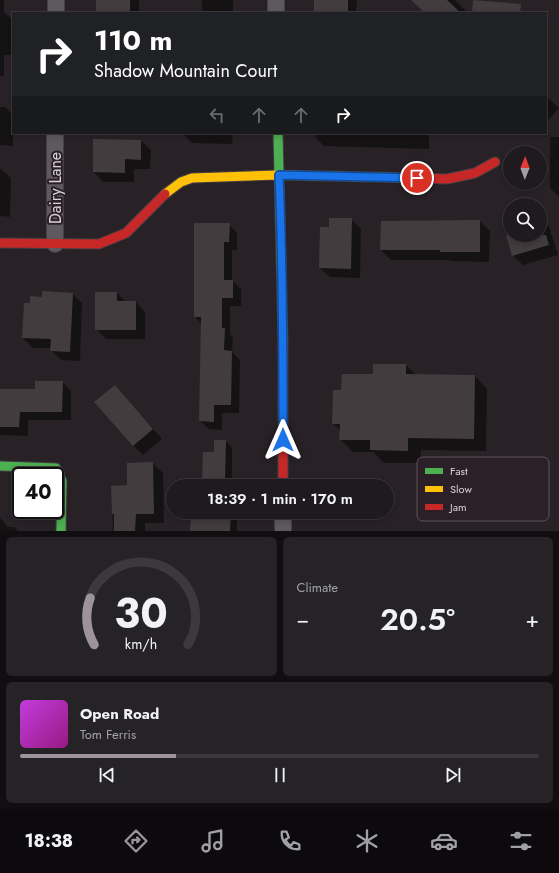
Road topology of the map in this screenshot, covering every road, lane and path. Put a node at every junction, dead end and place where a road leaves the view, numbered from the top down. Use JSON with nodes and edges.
{"nodes":[{"id":1,"x":56,"y":0,"type":"edge"},
{"id":2,"x":276,"y":0,"type":"edge"},
{"id":3,"x":56,"y":12,"type":"edge"},
{"id":4,"x":276,"y":12,"type":"edge"},
{"id":5,"x":55,"y":134,"type":"edge"},
{"id":6,"x":278,"y":134,"type":"edge"},
{"id":7,"x":495,"y":162,"type":"dead end"},
{"id":8,"x":279,"y":175,"type":"junction"},
{"id":9,"x":0,"y":243,"type":"edge"},
{"id":10,"x":55,"y":244,"type":"junction"},
{"id":11,"x":0,"y":466,"type":"edge"},
{"id":12,"x":283,"y":479,"type":"edge"},
{"id":13,"x":283,"y":519,"type":"edge"},
{"id":14,"x":61,"y":531,"type":"edge"},
{"id":15,"x":283,"y":531,"type":"edge"}],
"edges":[{"from":1,"to":3,"type":"street"},
{"from":2,"to":4,"type":"street"},
{"from":5,"to":10,"type":"street","name":"Dairy Lane"},
{"from":6,"to":8,"type":"street"},
{"from":7,"to":8,"type":"street"},
{"from":8,"to":10,"type":"street"},
{"from":8,"to":12,"type":"street"},
{"from":9,"to":10,"type":"street"},
{"from":11,"to":14,"type":"street"},
{"from":13,"to":15,"type":"street"}]}
